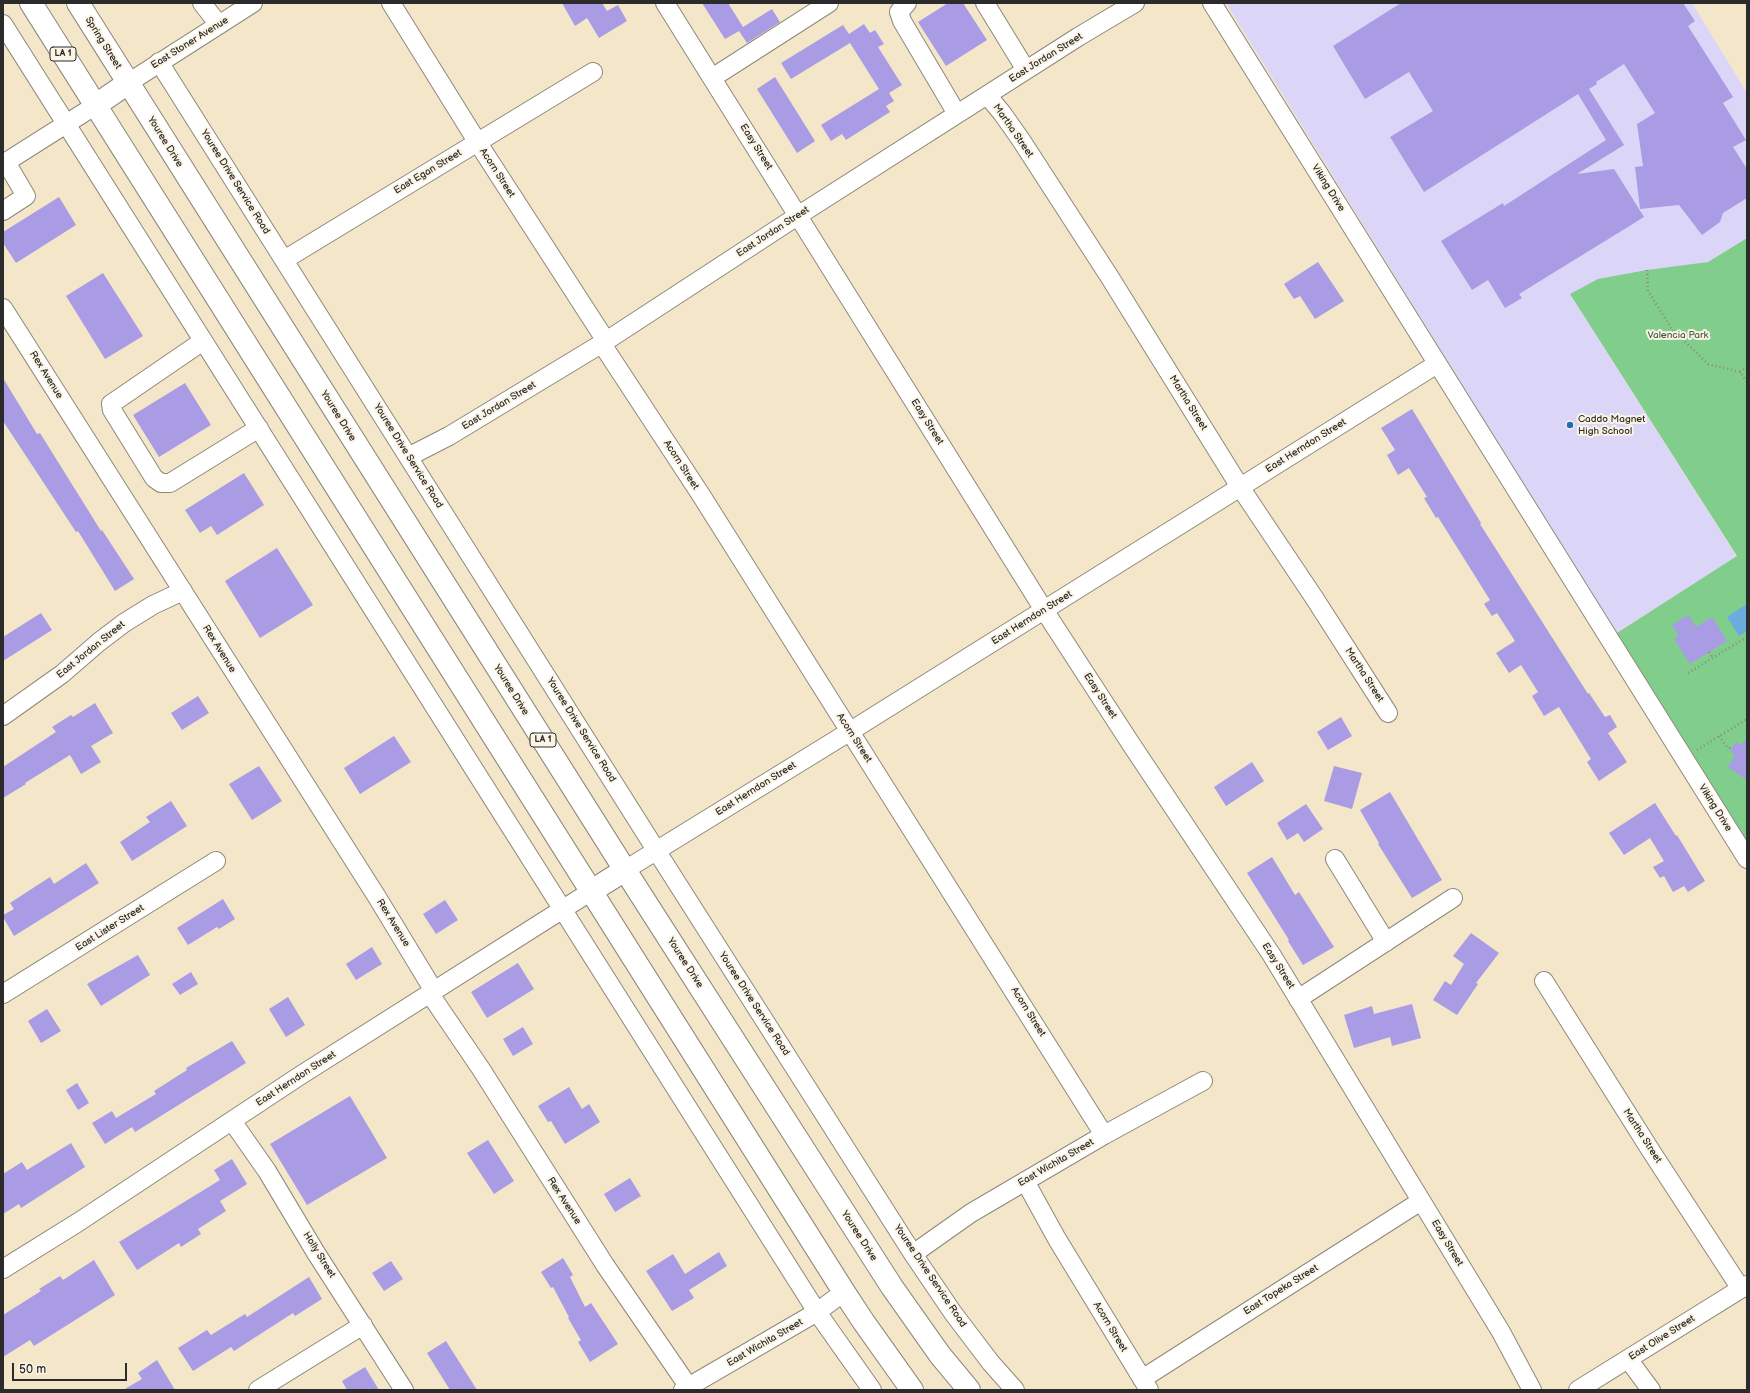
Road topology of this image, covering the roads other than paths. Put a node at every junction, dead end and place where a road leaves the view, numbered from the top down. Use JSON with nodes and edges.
{"nodes":[{"id":1,"x":31,"y":3,"type":"edge"},
{"id":2,"x":78,"y":3,"type":"edge"},
{"id":3,"x":202,"y":3,"type":"edge"},
{"id":4,"x":253,"y":3,"type":"edge"},
{"id":5,"x":391,"y":3,"type":"edge"},
{"id":6,"x":665,"y":3,"type":"edge"},
{"id":7,"x":829,"y":3,"type":"edge"},
{"id":8,"x":907,"y":3,"type":"edge"},
{"id":9,"x":985,"y":3,"type":"edge"},
{"id":10,"x":1134,"y":3,"type":"edge"},
{"id":11,"x":1212,"y":3,"type":"edge"},
{"id":12,"x":3,"y":24,"type":"edge"},
{"id":13,"x":219,"y":25,"type":"junction"},
{"id":14,"x":159,"y":62,"type":"junction"},
{"id":15,"x":1026,"y":70,"type":"junction"},
{"id":16,"x":593,"y":72,"type":"dead end"},
{"id":17,"x":712,"y":78,"type":"junction"},
{"id":18,"x":128,"y":83,"type":"junction"},
{"id":19,"x":987,"y":95,"type":"junction"},
{"id":20,"x":96,"y":105,"type":"junction"},
{"id":21,"x":957,"y":114,"type":"junction"},
{"id":22,"x":66,"y":124,"type":"junction"},
{"id":23,"x":478,"y":143,"type":"junction"},
{"id":24,"x":4,"y":163,"type":"edge"},
{"id":25,"x":3,"y":211,"type":"edge"},
{"id":26,"x":799,"y":215,"type":"junction"},
{"id":27,"x":284,"y":260,"type":"junction"},
{"id":28,"x":3,"y":308,"type":"edge"},
{"id":29,"x":203,"y":341,"type":"junction"},
{"id":30,"x":604,"y":342,"type":"junction"},
{"id":31,"x":1440,"y":368,"type":"junction"},
{"id":32,"x":259,"y":428,"type":"junction"},
{"id":33,"x":408,"y":457,"type":"junction"},
{"id":34,"x":1240,"y":487,"type":"junction"},
{"id":35,"x":182,"y":591,"type":"junction"},
{"id":36,"x":1044,"y":610,"type":"junction"},
{"id":37,"x":1388,"y":713,"type":"dead end"},
{"id":38,"x":3,"y":716,"type":"edge"},
{"id":39,"x":849,"y":732,"type":"junction"},
{"id":40,"x":656,"y":850,"type":"junction"},
{"id":41,"x":1335,"y":859,"type":"dead end"},
{"id":42,"x":1747,"y":859,"type":"edge"},
{"id":43,"x":216,"y":861,"type":"dead end"},
{"id":44,"x":625,"y":870,"type":"junction"},
{"id":45,"x":590,"y":892,"type":"junction"},
{"id":46,"x":1454,"y":898,"type":"dead end"},
{"id":47,"x":562,"y":909,"type":"junction"},
{"id":48,"x":1386,"y":942,"type":"junction"},
{"id":49,"x":1544,"y":981,"type":"dead end"},
{"id":50,"x":432,"y":992,"type":"junction"},
{"id":51,"x":3,"y":994,"type":"edge"},
{"id":52,"x":1298,"y":999,"type":"junction"},
{"id":53,"x":1203,"y":1081,"type":"dead end"},
{"id":54,"x":232,"y":1121,"type":"junction"},
{"id":55,"x":1104,"y":1135,"type":"junction"},
{"id":56,"x":1025,"y":1181,"type":"junction"},
{"id":57,"x":1421,"y":1201,"type":"junction"},
{"id":58,"x":913,"y":1254,"type":"junction"},
{"id":59,"x":3,"y":1269,"type":"edge"},
{"id":60,"x":1744,"y":1287,"type":"edge"},
{"id":61,"x":844,"y":1292,"type":"junction"},
{"id":62,"x":817,"y":1312,"type":"junction"},
{"id":63,"x":363,"y":1325,"type":"junction"},
{"id":64,"x":1628,"y":1359,"type":"junction"},
{"id":65,"x":1145,"y":1385,"type":"edge"},
{"id":66,"x":686,"y":1388,"type":"edge"},
{"id":67,"x":258,"y":1390,"type":"edge"},
{"id":68,"x":404,"y":1390,"type":"edge"},
{"id":69,"x":872,"y":1390,"type":"edge"},
{"id":70,"x":912,"y":1390,"type":"edge"},
{"id":71,"x":969,"y":1390,"type":"edge"},
{"id":72,"x":1014,"y":1390,"type":"edge"},
{"id":73,"x":1532,"y":1390,"type":"edge"},
{"id":74,"x":1578,"y":1390,"type":"edge"},
{"id":75,"x":1651,"y":1390,"type":"edge"}],
"edges":[{"from":1,"to":20,"type":"main road","number":"LA 1"},
{"from":2,"to":18,"type":"main road","name":"Spring Street","number":"LA 1"},
{"from":3,"to":13,"type":"street"},
{"from":4,"to":13,"type":"street","name":"East Stoner Avenue"},
{"from":5,"to":23,"type":"street","name":"Acorn Street"},
{"from":6,"to":17,"type":"street","name":"Easy Street"},
{"from":7,"to":17,"type":"street"},
{"from":8,"to":21,"type":"street"},
{"from":9,"to":15,"type":"street"},
{"from":10,"to":15,"type":"street","name":"East Jordan Street"},
{"from":11,"to":31,"type":"street","name":"Viking Drive"},
{"from":12,"to":22,"type":"street"},
{"from":13,"to":14,"type":"street","name":"East Stoner Avenue"},
{"from":14,"to":18,"type":"street","name":"East Stoner Avenue"},
{"from":14,"to":27,"type":"street","name":"Youree Drive Service Road"},
{"from":15,"to":19,"type":"street","name":"East Jordan Street"},
{"from":16,"to":23,"type":"street","name":"East Egan Street"},
{"from":17,"to":26,"type":"street","name":"Easy Street"},
{"from":18,"to":20,"type":"main road"},
{"from":18,"to":44,"type":"main road","name":"Youree Drive","number":"LA 1"},
{"from":19,"to":21,"type":"street","name":"East Jordan Street"},
{"from":19,"to":34,"type":"street","name":"Martha Street"},
{"from":20,"to":22,"type":"street"},
{"from":20,"to":45,"type":"main road","number":"LA 1"},
{"from":21,"to":26,"type":"street","name":"East Jordan Street"},
{"from":22,"to":24,"type":"street"},
{"from":22,"to":29,"type":"street"},
{"from":23,"to":27,"type":"street","name":"East Egan Street"},
{"from":23,"to":30,"type":"street","name":"Acorn Street"},
{"from":24,"to":25,"type":"street"},
{"from":26,"to":30,"type":"street","name":"East Jordan Street"},
{"from":26,"to":36,"type":"street","name":"Easy Street"},
{"from":27,"to":33,"type":"street","name":"Youree Drive Service Road"},
{"from":28,"to":35,"type":"street","name":"Rex Avenue"},
{"from":29,"to":32,"type":"street"},
{"from":29,"to":32,"type":"street"},
{"from":30,"to":33,"type":"street","name":"East Jordan Street"},
{"from":30,"to":39,"type":"street","name":"Acorn Street"},
{"from":31,"to":34,"type":"street","name":"East Herndon Street"},
{"from":31,"to":42,"type":"street","name":"Viking Drive"},
{"from":32,"to":47,"type":"street"},
{"from":33,"to":40,"type":"street","name":"Youree Drive Service Road"},
{"from":34,"to":36,"type":"street","name":"East Herndon Street"},
{"from":34,"to":37,"type":"street","name":"Martha Street"},
{"from":35,"to":38,"type":"street","name":"East Jordan Street"},
{"from":35,"to":50,"type":"street","name":"Rex Avenue"},
{"from":36,"to":39,"type":"street","name":"East Herndon Street"},
{"from":36,"to":52,"type":"street","name":"Easy Street"},
{"from":39,"to":40,"type":"street","name":"East Herndon Street"},
{"from":39,"to":55,"type":"street","name":"Acorn Street"},
{"from":40,"to":44,"type":"street","name":"East Herndon Street"},
{"from":40,"to":58,"type":"street","name":"Youree Drive Service Road"},
{"from":41,"to":48,"type":"street"},
{"from":43,"to":51,"type":"street","name":"East Lister Street"},
{"from":44,"to":45,"type":"main road"},
{"from":44,"to":71,"type":"main road","name":"Youree Drive","number":"LA 1"},
{"from":45,"to":47,"type":"street","name":"East Herndon Street"},
{"from":45,"to":61,"type":"main road","number":"LA 1"},
{"from":46,"to":48,"type":"street"},
{"from":47,"to":50,"type":"street","name":"East Herndon Street"},
{"from":47,"to":62,"type":"street"},
{"from":48,"to":52,"type":"street"},
{"from":49,"to":60,"type":"street","name":"Martha Street"},
{"from":50,"to":54,"type":"street","name":"East Herndon Street"},
{"from":50,"to":66,"type":"street","name":"Rex Avenue"},
{"from":52,"to":57,"type":"street","name":"Easy Street"},
{"from":53,"to":55,"type":"street","name":"East Wichita Street"},
{"from":54,"to":59,"type":"street","name":"East Herndon Street"},
{"from":54,"to":63,"type":"street","name":"Holly Street"},
{"from":55,"to":56,"type":"street","name":"East Wichita Street"},
{"from":56,"to":58,"type":"street","name":"East Wichita Street"},
{"from":56,"to":65,"type":"street","name":"Acorn Street"},
{"from":57,"to":65,"type":"street","name":"East Topeka Street"},
{"from":57,"to":73,"type":"street","name":"Easy Street"},
{"from":58,"to":72,"type":"street","name":"Youree Drive Service Road"},
{"from":60,"to":64,"type":"street","name":"East Olive Street"},
{"from":61,"to":62,"type":"street","name":"East Wichita Street"},
{"from":61,"to":70,"type":"main road","number":"LA 1"},
{"from":62,"to":66,"type":"street","name":"East Wichita Street"},
{"from":62,"to":69,"type":"street"},
{"from":63,"to":67,"type":"street"},
{"from":63,"to":68,"type":"street","name":"Holly Street"},
{"from":64,"to":74,"type":"street","name":"East Olive Street"},
{"from":64,"to":75,"type":"street"}]}
